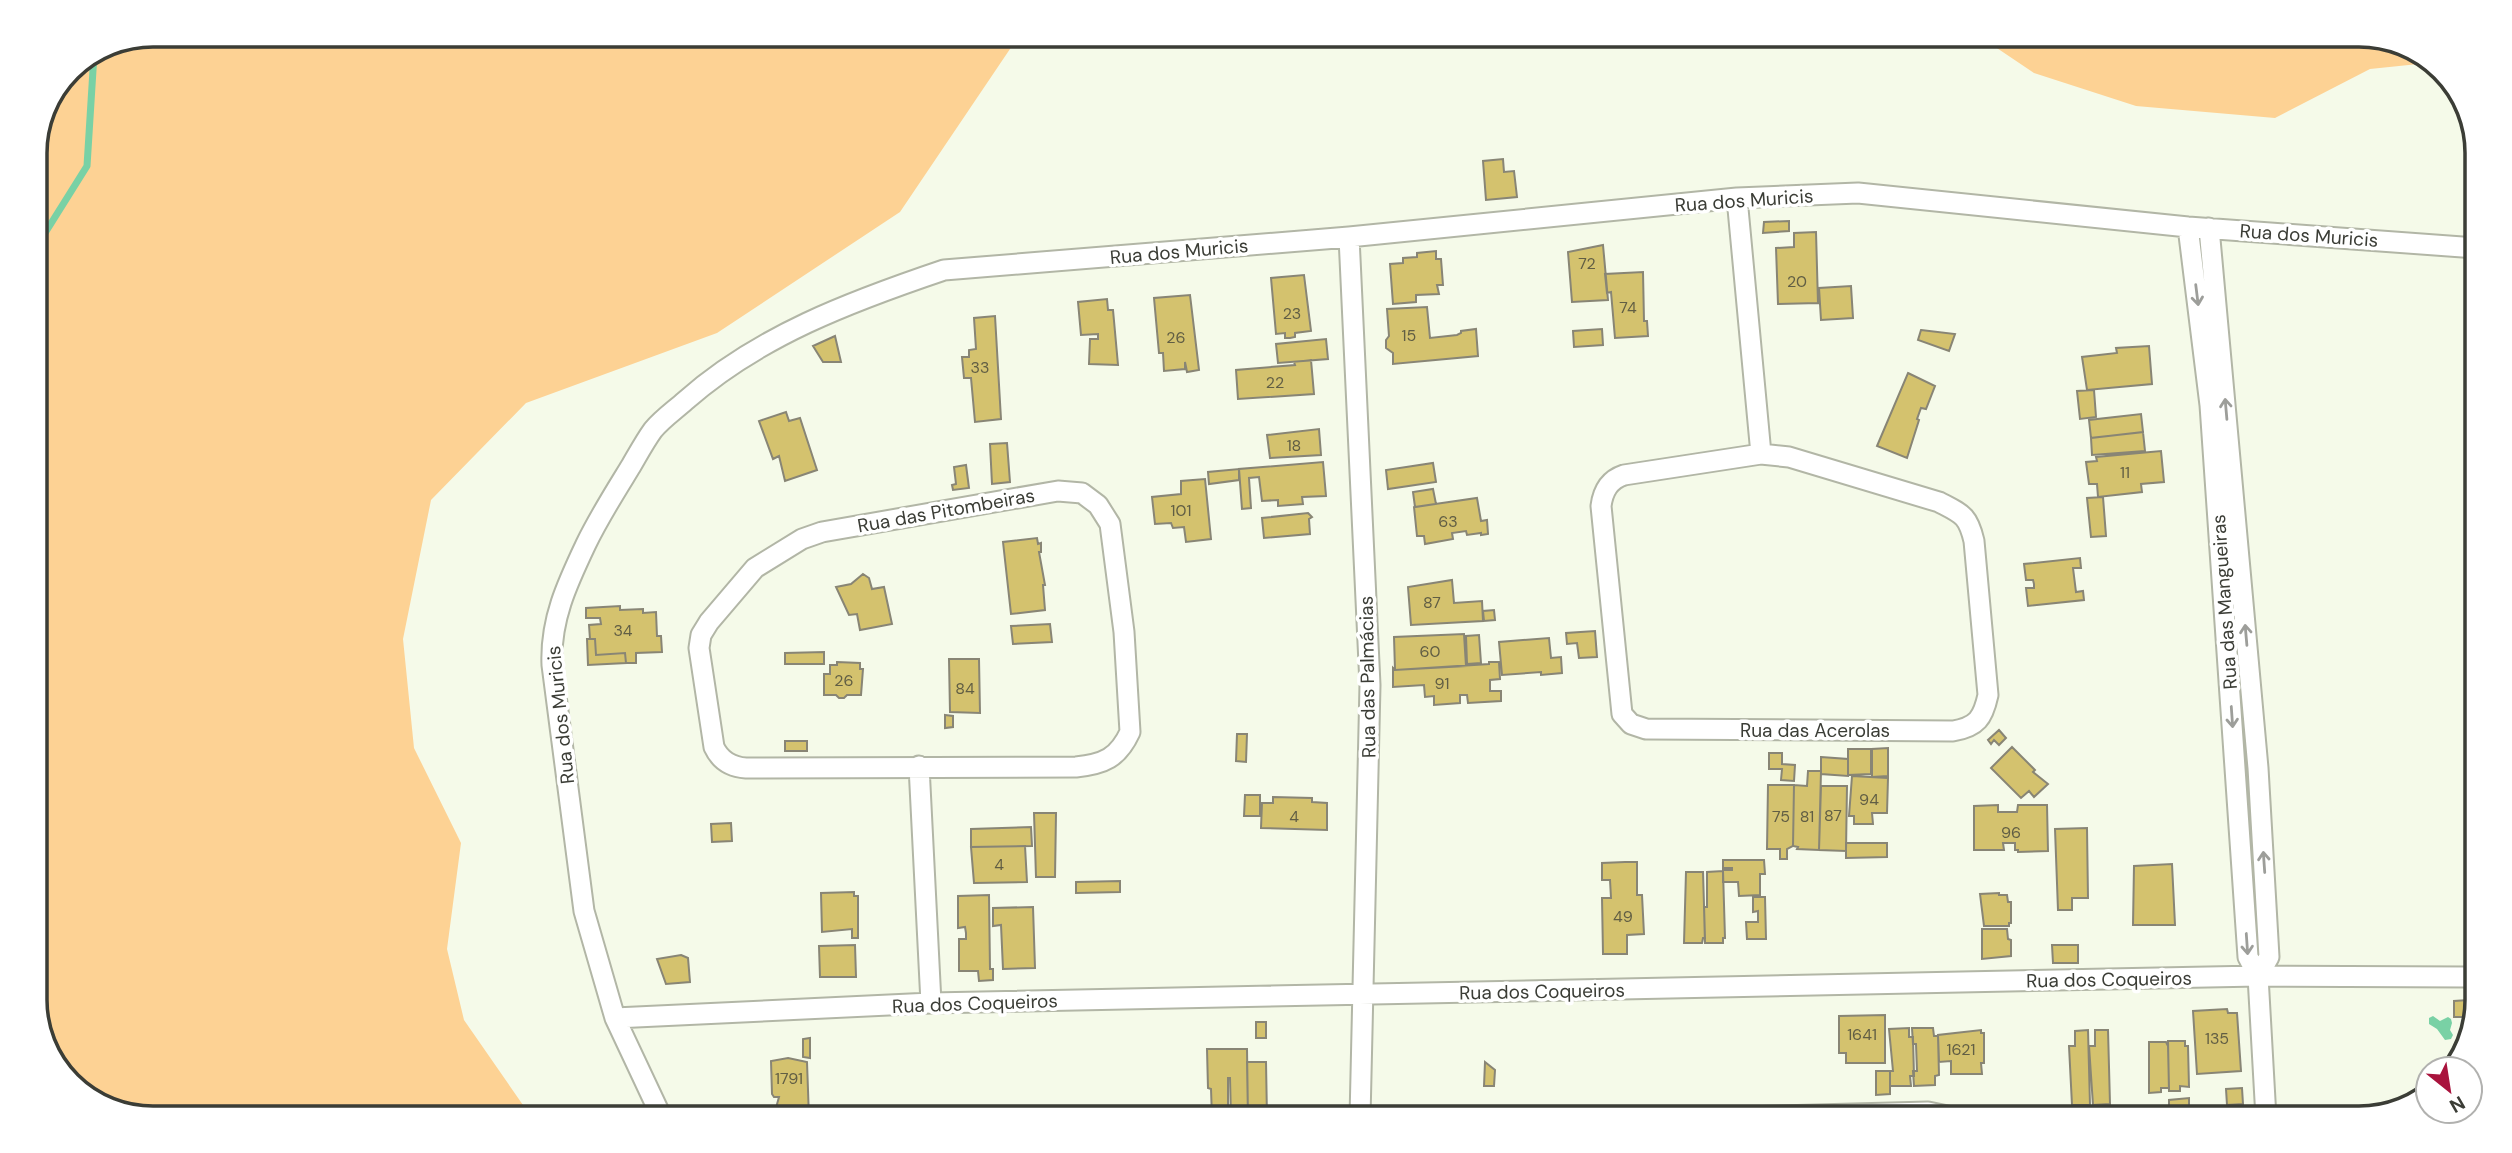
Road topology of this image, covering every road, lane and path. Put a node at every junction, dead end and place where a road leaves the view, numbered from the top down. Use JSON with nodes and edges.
{"nodes":[{"id":1,"x":1737,"y":198,"type":"junction"},
{"id":2,"x":2188,"y":227,"type":"junction"},
{"id":3,"x":2209,"y":229,"type":"junction"},
{"id":4,"x":1349,"y":237,"type":"junction"},
{"id":5,"x":2465,"y":247,"type":"edge"},
{"id":6,"x":1761,"y":454,"type":"junction"},
{"id":7,"x":919,"y":766,"type":"junction"},
{"id":8,"x":2258,"y":768,"type":"junction"},
{"id":9,"x":2235,"y":769,"type":"junction"},
{"id":10,"x":2258,"y":976,"type":"junction"},
{"id":11,"x":2465,"y":977,"type":"edge"},
{"id":12,"x":1362,"y":995,"type":"junction"},
{"id":13,"x":932,"y":1003,"type":"junction"},
{"id":14,"x":615,"y":1018,"type":"junction"},
{"id":15,"x":656,"y":1106,"type":"edge"},
{"id":16,"x":1360,"y":1106,"type":"edge"},
{"id":17,"x":2265,"y":1106,"type":"edge"}],
"edges":[{"from":1,"to":2,"type":"street","name":"Rua dos Muricis"},
{"from":1,"to":4,"type":"street","name":"Rua dos Muricis"},
{"from":1,"to":6,"type":"street"},
{"from":2,"to":3,"type":"street","name":"Rua dos Muricis"},
{"from":2,"to":9,"type":"street","name":"Rua das Mangueiras","one_way":true},
{"from":3,"to":5,"type":"street","name":"Rua dos Muricis"},
{"from":8,"to":3,"type":"street","name":"Rua das Mangueiras","one_way":true},
{"from":4,"to":12,"type":"street","name":"Rua das Palmácias"},
{"from":4,"to":14,"type":"street","name":"Rua dos Muricis"},
{"from":6,"to":6,"type":"street","name":"Rua das Acerolas"},
{"from":7,"to":7,"type":"street","name":"Rua das Pitombeiras"},
{"from":7,"to":13,"type":"street"},
{"from":8,"to":9,"type":"street"},
{"from":10,"to":8,"type":"street","name":"Rua das Mangueiras","one_way":true},
{"from":9,"to":10,"type":"street","name":"Rua das Mangueiras","one_way":true},
{"from":10,"to":11,"type":"street","name":"Rua dos Coqueiros"},
{"from":10,"to":12,"type":"street","name":"Rua dos Coqueiros"},
{"from":10,"to":17,"type":"street","name":"Rua das Mangueiras"},
{"from":12,"to":13,"type":"street","name":"Rua dos Coqueiros"},
{"from":12,"to":16,"type":"street","name":"Rua das Palmácias"},
{"from":13,"to":14,"type":"street","name":"Rua dos Coqueiros"},
{"from":14,"to":15,"type":"street","name":"Rua dos Muricis"}]}
